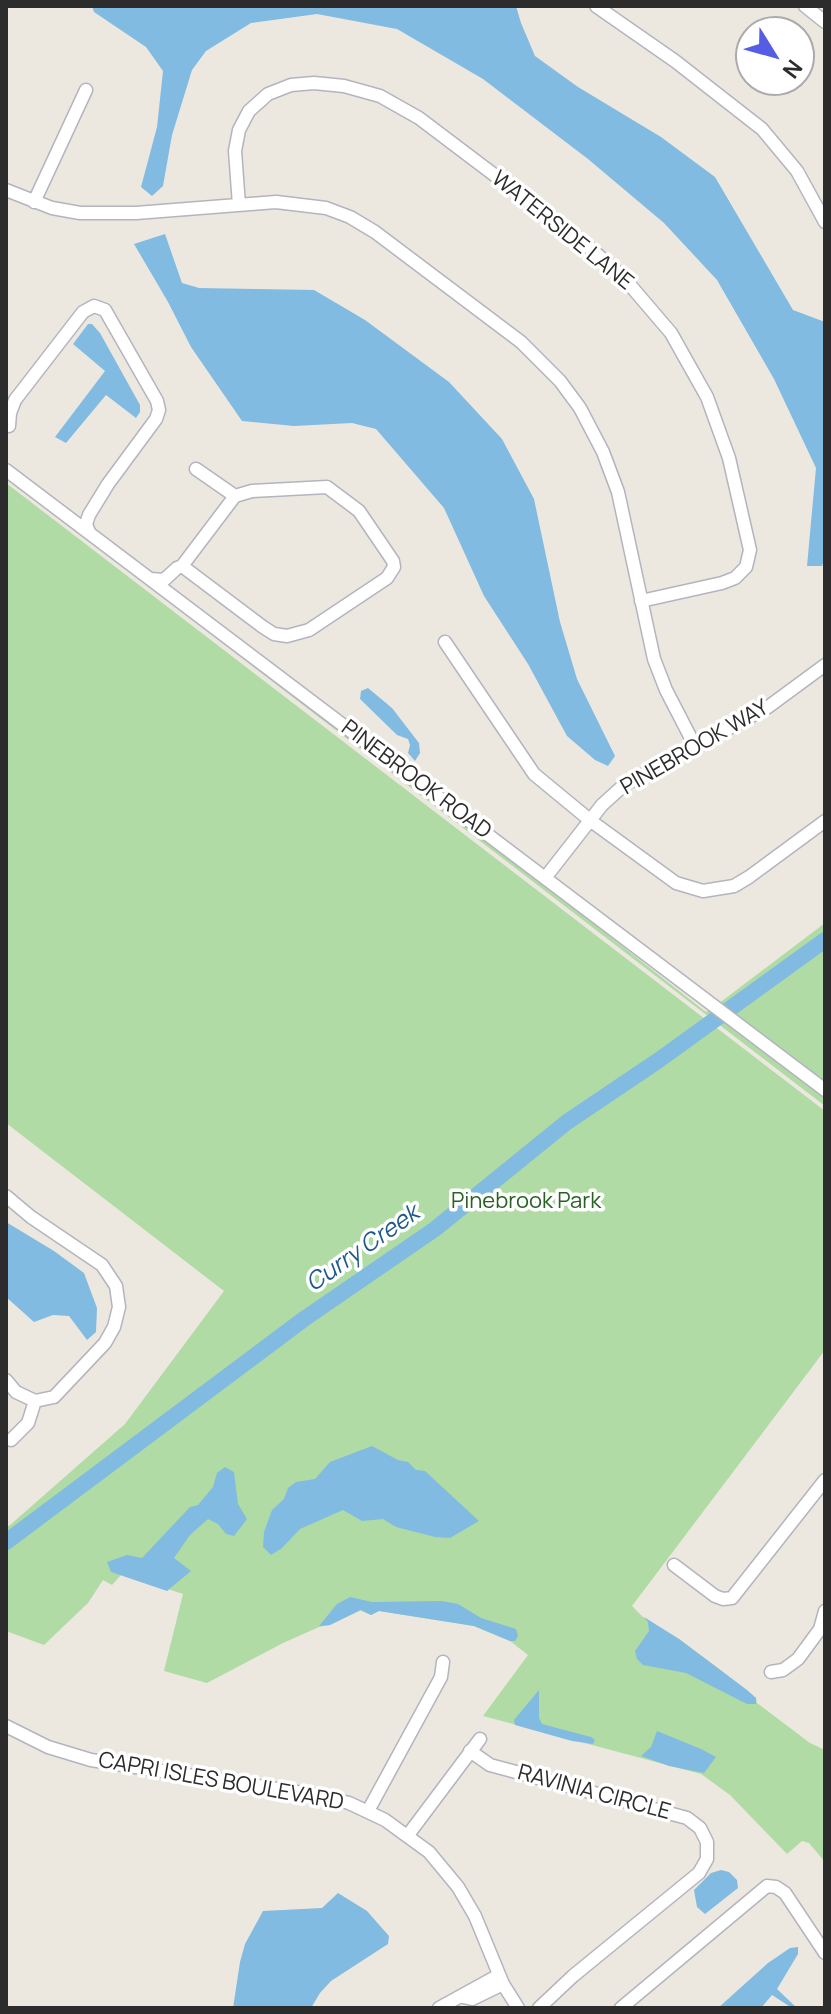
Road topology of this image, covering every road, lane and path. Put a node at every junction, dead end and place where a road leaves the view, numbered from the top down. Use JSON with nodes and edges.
{"nodes":[{"id":1,"x":596,"y":6,"type":"edge"},
{"id":2,"x":805,"y":6,"type":"edge"},
{"id":3,"x":825,"y":22,"type":"edge"},
{"id":4,"x":86,"y":90,"type":"dead end"},
{"id":5,"x":6,"y":190,"type":"edge"},
{"id":6,"x":34,"y":202,"type":"junction"},
{"id":7,"x":239,"y":205,"type":"junction"},
{"id":8,"x":825,"y":222,"type":"edge"},
{"id":9,"x":9,"y":426,"type":"dead end"},
{"id":10,"x":196,"y":469,"type":"dead end"},
{"id":11,"x":6,"y":470,"type":"edge"},
{"id":12,"x":108,"y":484,"type":"junction"},
{"id":13,"x":235,"y":496,"type":"junction"},
{"id":14,"x":64,"y":514,"type":"junction"},
{"id":15,"x":89,"y":532,"type":"junction"},
{"id":16,"x":182,"y":566,"type":"junction"},
{"id":17,"x":150,"y":579,"type":"junction"},
{"id":18,"x":179,"y":601,"type":"junction"},
{"id":19,"x":641,"y":601,"type":"junction"},
{"id":20,"x":445,"y":642,"type":"dead end"},
{"id":21,"x":825,"y":665,"type":"edge"},
{"id":22,"x":695,"y":746,"type":"junction"},
{"id":23,"x":591,"y":821,"type":"junction"},
{"id":24,"x":825,"y":821,"type":"edge"},
{"id":25,"x":545,"y":878,"type":"junction"},
{"id":26,"x":825,"y":1090,"type":"edge"},
{"id":27,"x":6,"y":1196,"type":"edge"},
{"id":28,"x":6,"y":1380,"type":"edge"},
{"id":29,"x":35,"y":1401,"type":"junction"},
{"id":30,"x":11,"y":1440,"type":"dead end"},
{"id":31,"x":825,"y":1480,"type":"edge"},
{"id":32,"x":674,"y":1565,"type":"dead end"},
{"id":33,"x":825,"y":1611,"type":"edge"},
{"id":34,"x":443,"y":1662,"type":"dead end"},
{"id":35,"x":771,"y":1672,"type":"dead end"},
{"id":36,"x":6,"y":1726,"type":"edge"},
{"id":37,"x":480,"y":1739,"type":"dead end"},
{"id":38,"x":470,"y":1751,"type":"junction"},
{"id":39,"x":368,"y":1811,"type":"junction"},
{"id":40,"x":408,"y":1835,"type":"junction"},
{"id":41,"x":825,"y":1953,"type":"edge"},
{"id":42,"x":573,"y":1976,"type":"junction"},
{"id":43,"x":501,"y":1980,"type":"junction"},
{"id":44,"x":439,"y":2008,"type":"edge"},
{"id":45,"x":520,"y":2008,"type":"edge"},
{"id":46,"x":539,"y":2008,"type":"edge"},
{"id":47,"x":621,"y":2008,"type":"edge"}],
"edges":[{"from":1,"to":8,"type":"street"},
{"from":2,"to":3,"type":"street"},
{"from":4,"to":6,"type":"street"},
{"from":5,"to":6,"type":"street"},
{"from":6,"to":7,"type":"street"},
{"from":7,"to":19,"type":"street"},
{"from":7,"to":19,"type":"street","name":"WATERSIDE LANE"},
{"from":9,"to":12,"type":"street"},
{"from":10,"to":13,"type":"street"},
{"from":11,"to":14,"type":"street","name":"PINEBROOK ROAD"},
{"from":12,"to":14,"type":"street"},
{"from":12,"to":15,"type":"street"},
{"from":13,"to":16,"type":"street"},
{"from":13,"to":16,"type":"street"},
{"from":14,"to":15,"type":"street","name":"PINEBROOK ROAD"},
{"from":15,"to":17,"type":"street","name":"PINEBROOK ROAD"},
{"from":16,"to":17,"type":"street"},
{"from":16,"to":18,"type":"street"},
{"from":17,"to":18,"type":"street","name":"PINEBROOK ROAD"},
{"from":18,"to":25,"type":"street","name":"PINEBROOK ROAD"},
{"from":19,"to":22,"type":"street"},
{"from":20,"to":23,"type":"street"},
{"from":21,"to":22,"type":"street","name":"PINEBROOK WAY"},
{"from":22,"to":23,"type":"street","name":"PINEBROOK WAY"},
{"from":23,"to":24,"type":"street"},
{"from":23,"to":25,"type":"street","name":"PINEBROOK WAY"},
{"from":25,"to":26,"type":"street","name":"PINEBROOK ROAD"},
{"from":27,"to":29,"type":"street"},
{"from":28,"to":29,"type":"street"},
{"from":29,"to":30,"type":"street"},
{"from":31,"to":32,"type":"street"},
{"from":33,"to":35,"type":"street"},
{"from":34,"to":39,"type":"street"},
{"from":36,"to":39,"type":"street","name":"CAPRI ISLES BOULEVARD"},
{"from":37,"to":38,"type":"street"},
{"from":38,"to":40,"type":"street"},
{"from":38,"to":42,"type":"street","name":"RAVINIA CIRCLE"},
{"from":39,"to":40,"type":"street","name":"CAPRI ISLES BOULEVARD"},
{"from":40,"to":43,"type":"street","name":"CAPRI ISLES BOULEVARD"},
{"from":41,"to":47,"type":"street"},
{"from":42,"to":45,"type":"street","name":"RAVINIA CIRCLE"},
{"from":42,"to":46,"type":"street","name":"RAVINIA CIRCLE"},
{"from":43,"to":44,"type":"street"},
{"from":43,"to":45,"type":"street","name":"CAPRI ISLES BOULEVARD"}]}
